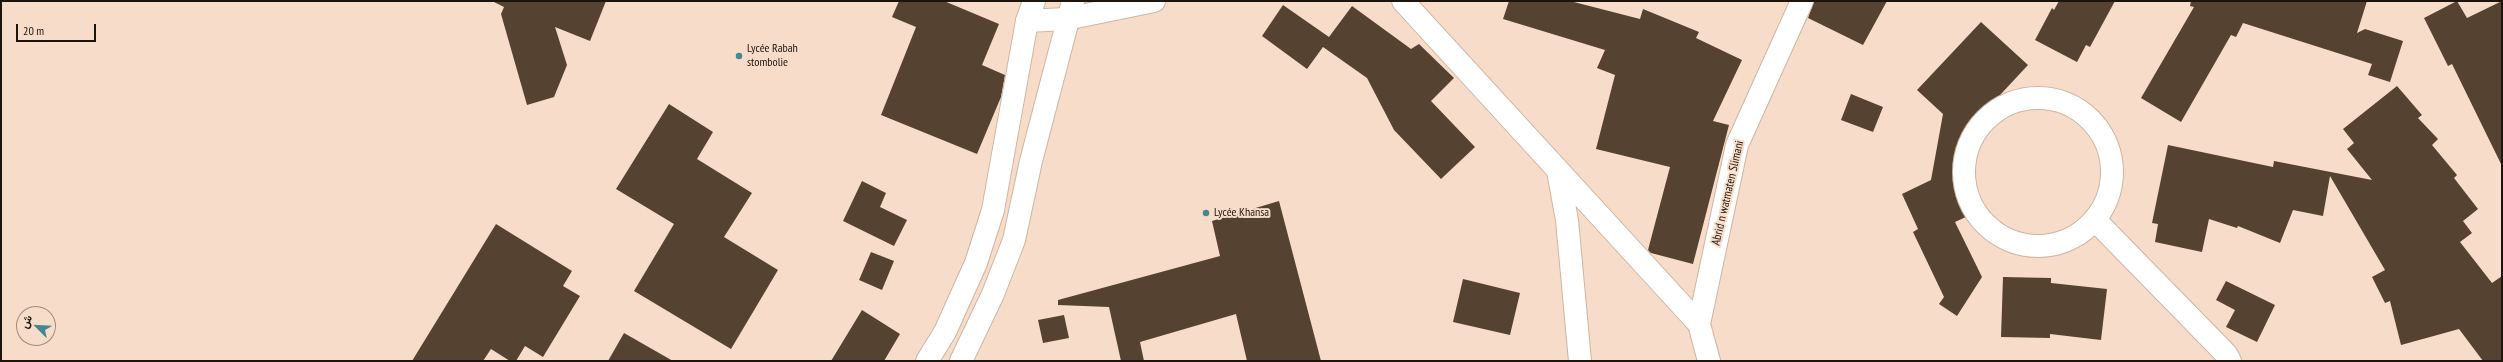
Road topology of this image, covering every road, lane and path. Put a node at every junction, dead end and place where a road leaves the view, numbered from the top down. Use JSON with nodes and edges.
{"nodes":[{"id":1,"x":1034,"y":1,"type":"edge"},
{"id":2,"x":1154,"y":1,"type":"edge"},
{"id":3,"x":1403,"y":1,"type":"edge"},
{"id":4,"x":1802,"y":1,"type":"edge"},
{"id":5,"x":1069,"y":10,"type":"edge"},
{"id":6,"x":1027,"y":21,"type":"junction"},
{"id":7,"x":1558,"y":171,"type":"junction"},
{"id":8,"x":2095,"y":220,"type":"junction"},
{"id":9,"x":1699,"y":324,"type":"junction"},
{"id":10,"x":927,"y":361,"type":"edge"},
{"id":11,"x":961,"y":361,"type":"edge"},
{"id":12,"x":1580,"y":361,"type":"edge"},
{"id":13,"x":1709,"y":361,"type":"edge"},
{"id":14,"x":2230,"y":361,"type":"edge"}],
"edges":[{"from":1,"to":6,"type":"street"},
{"from":2,"to":5,"type":"street"},
{"from":3,"to":7,"type":"street"},
{"from":4,"to":9,"type":"street","name":"Abrid n watmaten Slimani"},
{"from":5,"to":6,"type":"street"},
{"from":5,"to":11,"type":"street"},
{"from":6,"to":10,"type":"street"},
{"from":7,"to":9,"type":"street"},
{"from":7,"to":12,"type":"street"},
{"from":8,"to":8,"type":"street"},
{"from":8,"to":14,"type":"street"},
{"from":9,"to":13,"type":"street"}]}
